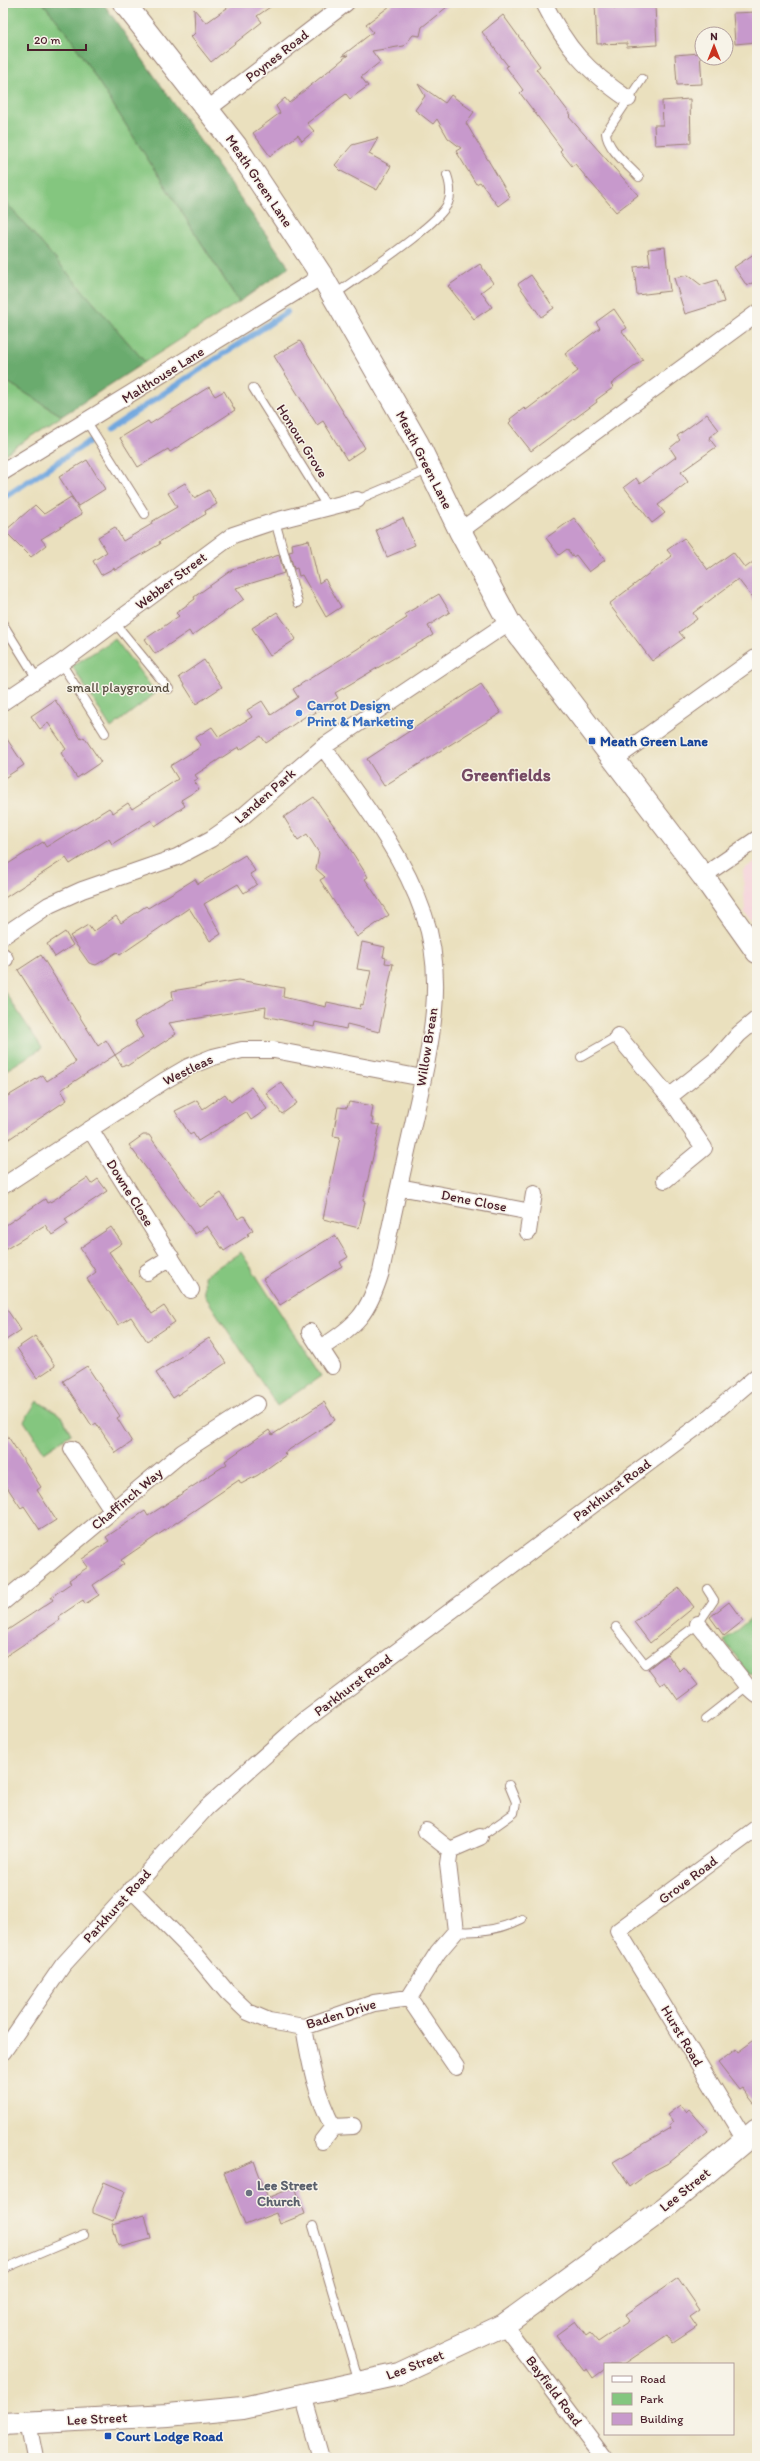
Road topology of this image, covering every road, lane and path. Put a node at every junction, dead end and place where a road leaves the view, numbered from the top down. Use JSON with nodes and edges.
{"nodes":[{"id":1,"x":124,"y":3,"type":"edge"},
{"id":2,"x":346,"y":3,"type":"edge"},
{"id":3,"x":544,"y":3,"type":"edge"},
{"id":4,"x":642,"y":79,"type":"dead end"},
{"id":5,"x":628,"y":99,"type":"junction"},
{"id":6,"x":208,"y":110,"type":"junction"},
{"id":7,"x":447,"y":176,"type":"dead end"},
{"id":8,"x":639,"y":177,"type":"dead end"},
{"id":9,"x":322,"y":276,"type":"junction"},
{"id":10,"x":333,"y":295,"type":"junction"},
{"id":11,"x":757,"y":312,"type":"edge"},
{"id":12,"x":253,"y":388,"type":"dead end"},
{"id":13,"x":87,"y":422,"type":"junction"},
{"id":14,"x":430,"y":469,"type":"junction"},
{"id":15,"x":3,"y":472,"type":"edge"},
{"id":16,"x":357,"y":500,"type":"joint"},
{"id":17,"x":328,"y":508,"type":"junction"},
{"id":18,"x":145,"y":514,"type":"dead end"},
{"id":19,"x":275,"y":521,"type":"junction"},
{"id":20,"x":460,"y":531,"type":"junction"},
{"id":21,"x":298,"y":603,"type":"dead end"},
{"id":22,"x":509,"y":622,"type":"junction"},
{"id":23,"x":115,"y":623,"type":"junction"},
{"id":24,"x":3,"y":624,"type":"edge"},
{"id":25,"x":757,"y":657,"type":"edge"},
{"id":26,"x":61,"y":663,"type":"junction"},
{"id":27,"x":37,"y":679,"type":"junction"},
{"id":28,"x":169,"y":689,"type":"dead end"},
{"id":29,"x":3,"y":702,"type":"edge"},
{"id":30,"x":105,"y":733,"type":"dead end"},
{"id":31,"x":323,"y":747,"type":"junction"},
{"id":32,"x":615,"y":759,"type":"junction"},
{"id":33,"x":757,"y":839,"type":"edge"},
{"id":34,"x":704,"y":876,"type":"junction"},
{"id":35,"x":3,"y":936,"type":"edge"},
{"id":36,"x":757,"y":952,"type":"edge"},
{"id":37,"x":757,"y":1019,"type":"edge"},
{"id":38,"x":618,"y":1036,"type":"joint"},
{"id":39,"x":581,"y":1057,"type":"dead end"},
{"id":40,"x":423,"y":1078,"type":"junction"},
{"id":41,"x":669,"y":1097,"type":"junction"},
{"id":42,"x":90,"y":1129,"type":"junction"},
{"id":43,"x":665,"y":1180,"type":"dead end"},
{"id":44,"x":3,"y":1186,"type":"edge"},
{"id":45,"x":399,"y":1187,"type":"junction"},
{"id":46,"x":534,"y":1194,"type":"dead end"},
{"id":47,"x":531,"y":1212,"type":"junction"},
{"id":48,"x":528,"y":1232,"type":"dead end"},
{"id":49,"x":171,"y":1257,"type":"junction"},
{"id":50,"x":147,"y":1272,"type":"dead end"},
{"id":51,"x":191,"y":1290,"type":"dead end"},
{"id":52,"x":310,"y":1332,"type":"dead end"},
{"id":53,"x":321,"y":1348,"type":"junction"},
{"id":54,"x":332,"y":1366,"type":"dead end"},
{"id":55,"x":757,"y":1376,"type":"edge"},
{"id":56,"x":257,"y":1404,"type":"dead end"},
{"id":57,"x":72,"y":1449,"type":"dead end"},
{"id":58,"x":113,"y":1510,"type":"junction"},
{"id":59,"x":706,"y":1589,"type":"dead end"},
{"id":60,"x":3,"y":1602,"type":"edge"},
{"id":61,"x":698,"y":1624,"type":"junction"},
{"id":62,"x":616,"y":1627,"type":"dead end"},
{"id":63,"x":754,"y":1693,"type":"edge"},
{"id":64,"x":705,"y":1719,"type":"dead end"},
{"id":65,"x":509,"y":1785,"type":"dead end"},
{"id":66,"x":757,"y":1828,"type":"edge"},
{"id":67,"x":426,"y":1831,"type":"dead end"},
{"id":68,"x":480,"y":1837,"type":"joint"},
{"id":69,"x":450,"y":1850,"type":"junction"},
{"id":70,"x":131,"y":1889,"type":"junction"},
{"id":71,"x":522,"y":1919,"type":"dead end"},
{"id":72,"x":456,"y":1932,"type":"junction"},
{"id":73,"x":618,"y":1932,"type":"joint"},
{"id":74,"x":409,"y":1998,"type":"junction"},
{"id":75,"x":304,"y":2027,"type":"junction"},
{"id":76,"x":3,"y":2052,"type":"edge"},
{"id":77,"x":456,"y":2067,"type":"dead end"},
{"id":78,"x":353,"y":2126,"type":"dead end"},
{"id":79,"x":333,"y":2127,"type":"junction"},
{"id":80,"x":751,"y":2135,"type":"edge"},
{"id":81,"x":322,"y":2140,"type":"dead end"},
{"id":82,"x":313,"y":2226,"type":"dead end"},
{"id":83,"x":84,"y":2235,"type":"dead end"},
{"id":84,"x":3,"y":2269,"type":"edge"},
{"id":85,"x":504,"y":2325,"type":"junction"},
{"id":86,"x":359,"y":2382,"type":"junction"},
{"id":87,"x":303,"y":2395,"type":"junction"},
{"id":88,"x":28,"y":2423,"type":"junction"},
{"id":89,"x":3,"y":2424,"type":"edge"},
{"id":90,"x":36,"y":2458,"type":"edge"},
{"id":91,"x":321,"y":2458,"type":"edge"},
{"id":92,"x":604,"y":2458,"type":"edge"}],
"edges":[{"from":1,"to":6,"type":"street","name":"Meath Green Lane"},
{"from":2,"to":6,"type":"street","name":"Poynes Road"},
{"from":3,"to":5,"type":"street"},
{"from":4,"to":5,"type":"lane"},
{"from":5,"to":8,"type":"lane"},
{"from":6,"to":9,"type":"street","name":"Meath Green Lane"},
{"from":7,"to":10,"type":"lane"},
{"from":9,"to":10,"type":"street","name":"Meath Green Lane"},
{"from":9,"to":13,"type":"street","name":"Malthouse Lane"},
{"from":10,"to":14,"type":"street","name":"Meath Green Lane"},
{"from":11,"to":20,"type":"street"},
{"from":12,"to":17,"type":"lane","name":"Honour Grove"},
{"from":13,"to":15,"type":"street","name":"Malthouse Lane"},
{"from":13,"to":18,"type":"lane"},
{"from":14,"to":16,"type":"lane"},
{"from":14,"to":20,"type":"street","name":"Meath Green Lane"},
{"from":16,"to":17,"type":"street","name":"Webber Street"},
{"from":17,"to":19,"type":"street","name":"Webber Street"},
{"from":19,"to":21,"type":"lane"},
{"from":19,"to":23,"type":"street","name":"Webber Street"},
{"from":20,"to":22,"type":"street","name":"Meath Green Lane"},
{"from":22,"to":31,"type":"street","name":"Landen Park"},
{"from":22,"to":32,"type":"street","name":"Meath Green Lane"},
{"from":23,"to":26,"type":"street","name":"Webber Street"},
{"from":23,"to":28,"type":"lane"},
{"from":24,"to":27,"type":"lane"},
{"from":25,"to":32,"type":"street"},
{"from":26,"to":27,"type":"street","name":"Webber Street"},
{"from":26,"to":30,"type":"lane"},
{"from":27,"to":29,"type":"street","name":"Webber Street"},
{"from":31,"to":35,"type":"street","name":"Landen Park"},
{"from":31,"to":40,"type":"street","name":"Willow Brean"},
{"from":32,"to":34,"type":"street","name":"Meath Green Lane"},
{"from":33,"to":34,"type":"street"},
{"from":34,"to":36,"type":"street","name":"Meath Green Lane"},
{"from":37,"to":41,"type":"street"},
{"from":38,"to":39,"type":"lane"},
{"from":38,"to":41,"type":"street"},
{"from":40,"to":42,"type":"street","name":"Westleas"},
{"from":40,"to":45,"type":"street","name":"Willow Brean"},
{"from":41,"to":43,"type":"street"},
{"from":42,"to":44,"type":"street","name":"Westleas"},
{"from":42,"to":49,"type":"street","name":"Downe Close"},
{"from":45,"to":47,"type":"street","name":"Dene Close"},
{"from":45,"to":53,"type":"street","name":"Willow Brean"},
{"from":46,"to":47,"type":"street"},
{"from":47,"to":48,"type":"street"},
{"from":49,"to":50,"type":"street"},
{"from":49,"to":51,"type":"street","name":"Downe Close"},
{"from":52,"to":53,"type":"street"},
{"from":53,"to":54,"type":"street"},
{"from":55,"to":70,"type":"street","name":"Parkhurst Road"},
{"from":56,"to":58,"type":"street","name":"Chaffinch Way"},
{"from":57,"to":58,"type":"street"},
{"from":58,"to":60,"type":"street","name":"Chaffinch Way"},
{"from":59,"to":61,"type":"lane"},
{"from":61,"to":62,"type":"lane"},
{"from":61,"to":63,"type":"street"},
{"from":63,"to":64,"type":"lane"},
{"from":65,"to":68,"type":"lane"},
{"from":66,"to":73,"type":"street","name":"Grove Road"},
{"from":67,"to":69,"type":"street"},
{"from":68,"to":69,"type":"street"},
{"from":69,"to":72,"type":"street"},
{"from":70,"to":75,"type":"street","name":"Baden Drive"},
{"from":70,"to":76,"type":"street","name":"Parkhurst Road"},
{"from":71,"to":72,"type":"lane"},
{"from":72,"to":74,"type":"street"},
{"from":73,"to":80,"type":"street","name":"Hurst Road"},
{"from":74,"to":75,"type":"street","name":"Baden Drive"},
{"from":74,"to":77,"type":"street"},
{"from":75,"to":79,"type":"street"},
{"from":78,"to":79,"type":"street"},
{"from":79,"to":81,"type":"street"},
{"from":80,"to":85,"type":"street","name":"Lee Street"},
{"from":82,"to":86,"type":"lane"},
{"from":83,"to":84,"type":"lane"},
{"from":85,"to":86,"type":"street","name":"Lee Street"},
{"from":85,"to":92,"type":"street","name":"Bayfield Road"},
{"from":86,"to":87,"type":"street","name":"Lee Street"},
{"from":87,"to":88,"type":"street","name":"Lee Street"},
{"from":87,"to":91,"type":"street"},
{"from":88,"to":89,"type":"street","name":"Lee Street"},
{"from":88,"to":90,"type":"street"}]}
